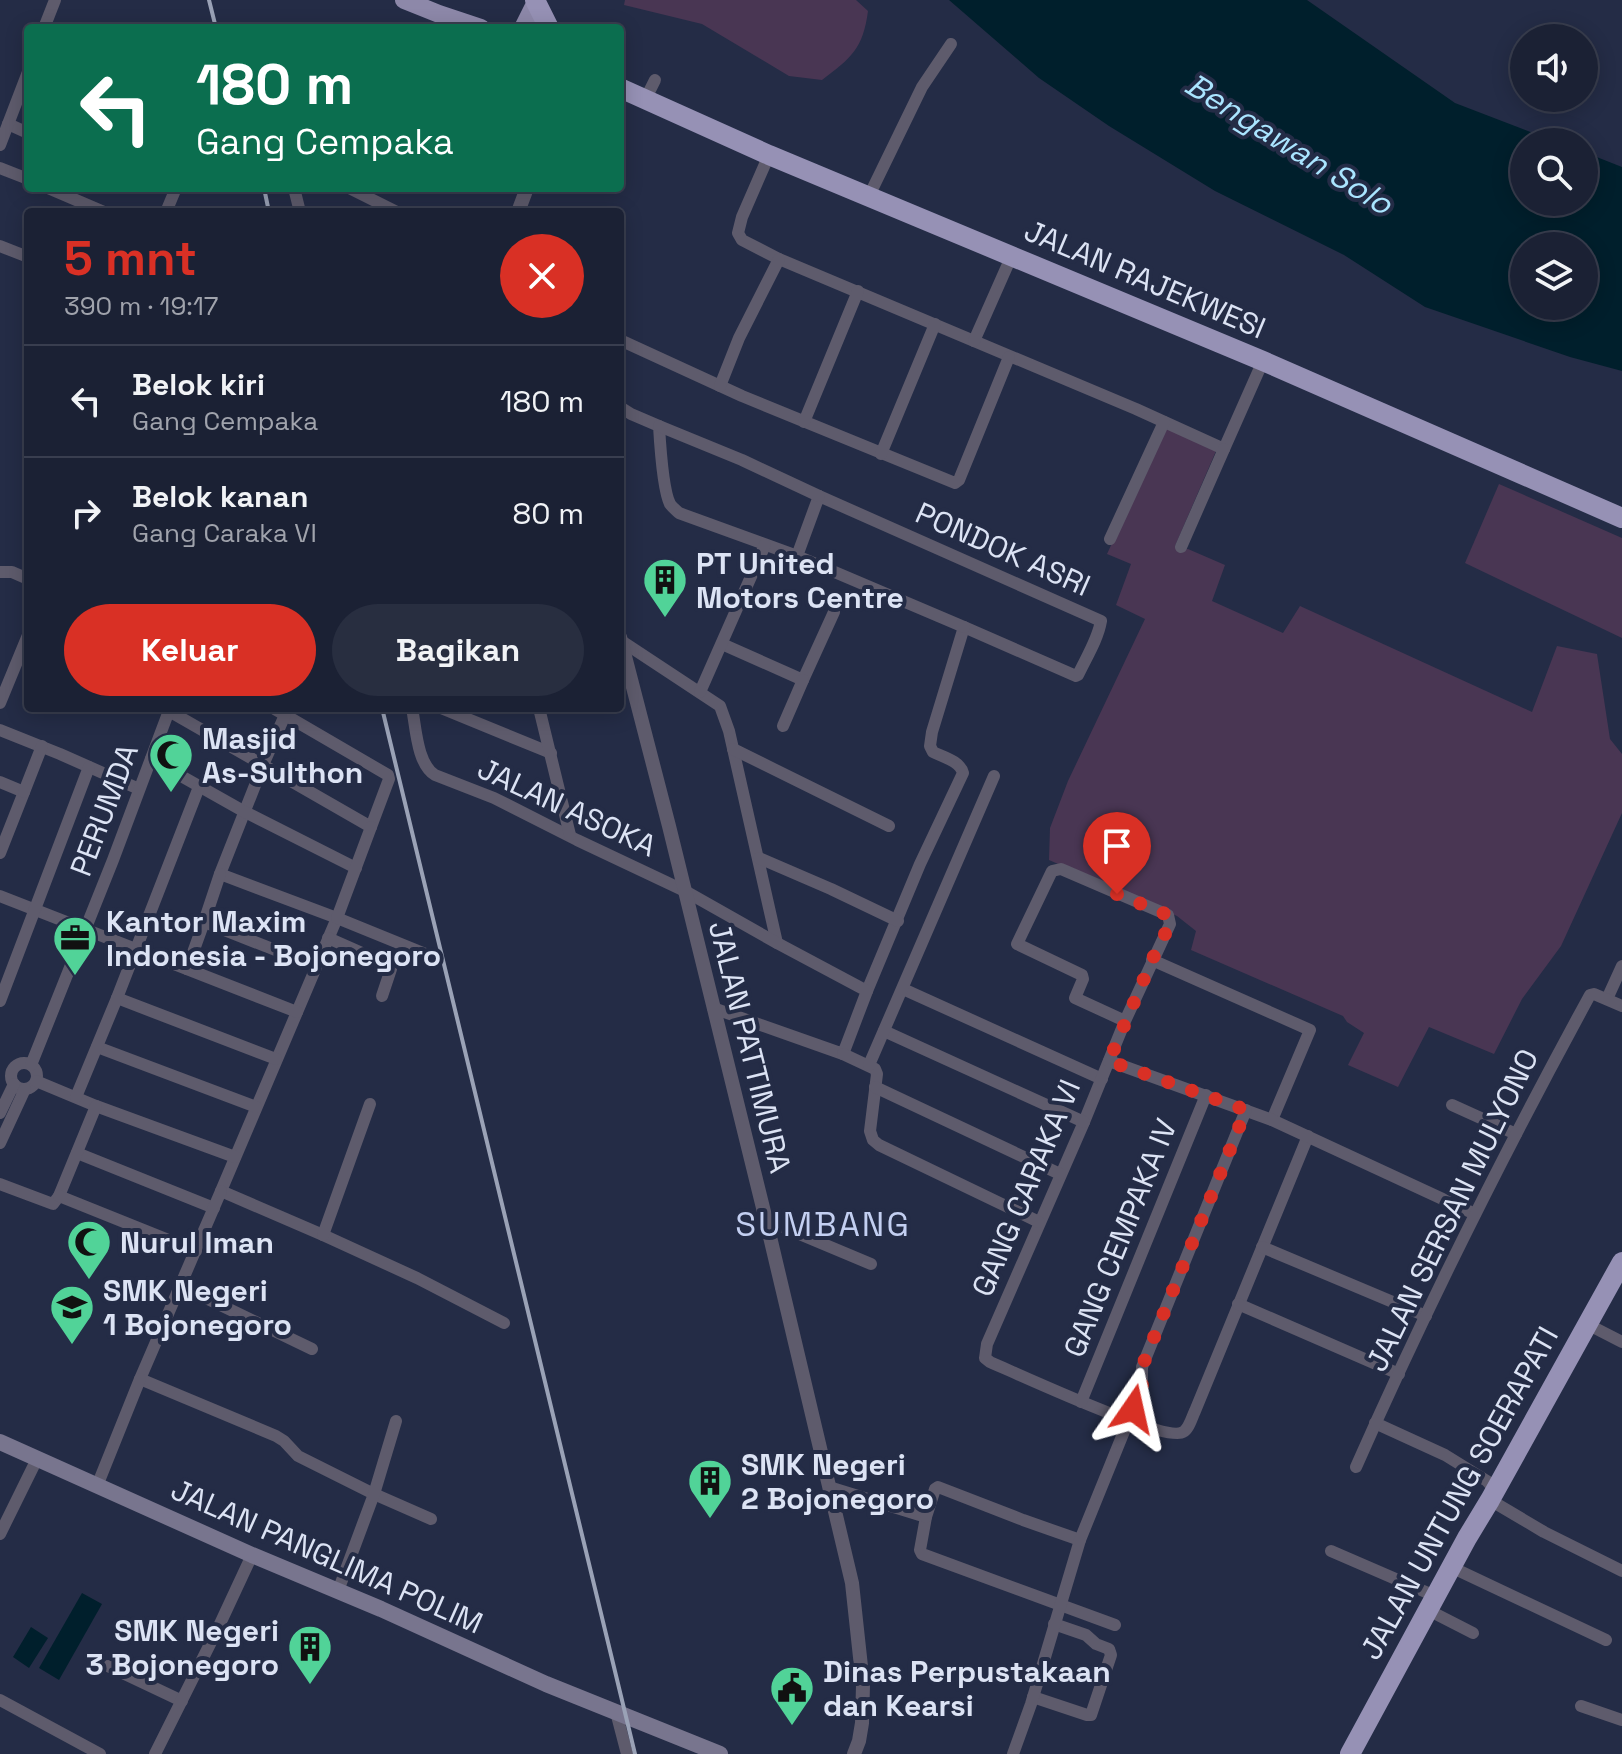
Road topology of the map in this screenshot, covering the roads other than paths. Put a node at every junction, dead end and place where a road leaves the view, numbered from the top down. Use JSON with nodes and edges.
{"nodes":[{"id":1,"x":55,"y":0,"type":"edge"},
{"id":2,"x":404,"y":0,"type":"edge"},
{"id":3,"x":46,"y":24,"type":"edge"},
{"id":4,"x":469,"y":24,"type":"edge"},
{"id":5,"x":951,"y":44,"type":"dead end"},
{"id":6,"x":655,"y":80,"type":"dead end"},
{"id":7,"x":24,"y":83,"type":"edge"},
{"id":8,"x":624,"y":90,"type":"edge"},
{"id":9,"x":624,"y":95,"type":"edge"},
{"id":10,"x":644,"y":99,"type":"junction"},
{"id":11,"x":8,"y":124,"type":"junction"},
{"id":12,"x":24,"y":131,"type":"edge"},
{"id":13,"x":0,"y":145,"type":"edge"},
{"id":14,"x":769,"y":155,"type":"junction"},
{"id":15,"x":0,"y":168,"type":"edge"},
{"id":16,"x":24,"y":177,"type":"edge"},
{"id":17,"x":57,"y":192,"type":"edge"},
{"id":18,"x":357,"y":192,"type":"edge"},
{"id":19,"x":869,"y":196,"type":"junction"},
{"id":20,"x":95,"y":208,"type":"edge"},
{"id":21,"x":389,"y":208,"type":"edge"},
{"id":22,"x":0,"y":246,"type":"edge"},
{"id":23,"x":24,"y":255,"type":"edge"},
{"id":24,"x":1012,"y":255,"type":"junction"},
{"id":25,"x":779,"y":259,"type":"junction"},
{"id":26,"x":858,"y":291,"type":"junction"},
{"id":27,"x":935,"y":324,"type":"junction"},
{"id":28,"x":974,"y":341,"type":"junction"},
{"id":29,"x":624,"y":342,"type":"edge"},
{"id":30,"x":1009,"y":357,"type":"junction"},
{"id":31,"x":1263,"y":361,"type":"junction"},
{"id":32,"x":720,"y":386,"type":"junction"},
{"id":33,"x":624,"y":410,"type":"edge"},
{"id":34,"x":804,"y":422,"type":"junction"},
{"id":35,"x":1164,"y":422,"type":"junction"},
{"id":36,"x":659,"y":426,"type":"junction"},
{"id":37,"x":1224,"y":449,"type":"junction"},
{"id":38,"x":881,"y":454,"type":"junction"},
{"id":39,"x":819,"y":496,"type":"junction"},
{"id":40,"x":1622,"y":518,"type":"edge"},
{"id":41,"x":1110,"y":539,"type":"dead end"},
{"id":42,"x":765,"y":545,"type":"junction"},
{"id":43,"x":1181,"y":547,"type":"dead end"},
{"id":44,"x":797,"y":556,"type":"junction"},
{"id":45,"x":0,"y":572,"type":"edge"},
{"id":46,"x":24,"y":577,"type":"edge"},
{"id":47,"x":834,"y":612,"type":"dead end"},
{"id":48,"x":964,"y":627,"type":"junction"},
{"id":49,"x":624,"y":642,"type":"edge"},
{"id":50,"x":722,"y":644,"type":"junction"},
{"id":51,"x":24,"y":645,"type":"edge"},
{"id":52,"x":624,"y":655,"type":"edge"},
{"id":53,"x":803,"y":680,"type":"junction"},
{"id":54,"x":700,"y":692,"type":"junction"},
{"id":55,"x":0,"y":703,"type":"edge"},
{"id":56,"x":169,"y":712,"type":"edge"},
{"id":57,"x":175,"y":712,"type":"edge"},
{"id":58,"x":279,"y":712,"type":"edge"},
{"id":59,"x":413,"y":712,"type":"edge"},
{"id":60,"x":451,"y":712,"type":"edge"},
{"id":61,"x":540,"y":712,"type":"edge"},
{"id":62,"x":783,"y":726,"type":"dead end"},
{"id":63,"x":0,"y":730,"type":"edge"},
{"id":64,"x":42,"y":746,"type":"junction"},
{"id":65,"x":733,"y":749,"type":"junction"},
{"id":66,"x":551,"y":753,"type":"junction"},
{"id":67,"x":151,"y":759,"type":"junction"},
{"id":68,"x":263,"y":765,"type":"junction"},
{"id":69,"x":89,"y":767,"type":"junction"},
{"id":70,"x":994,"y":776,"type":"dead end"},
{"id":71,"x":0,"y":782,"type":"edge"},
{"id":72,"x":199,"y":787,"type":"junction"},
{"id":73,"x":139,"y":789,"type":"junction"},
{"id":74,"x":24,"y":792,"type":"junction"},
{"id":75,"x":245,"y":812,"type":"junction"},
{"id":76,"x":889,"y":826,"type":"dead end"},
{"id":77,"x":371,"y":827,"type":"junction"},
{"id":78,"x":3,"y":835,"type":"edge"},
{"id":79,"x":570,"y":835,"type":"junction"},
{"id":80,"x":0,"y":853,"type":"edge"},
{"id":81,"x":759,"y":858,"type":"junction"},
{"id":82,"x":356,"y":868,"type":"junction"},
{"id":83,"x":220,"y":874,"type":"junction"},
{"id":84,"x":685,"y":891,"type":"junction"},
{"id":85,"x":0,"y":896,"type":"edge"},
{"id":86,"x":34,"y":908,"type":"junction"},
{"id":87,"x":337,"y":918,"type":"junction"},
{"id":88,"x":898,"y":921,"type":"junction"},
{"id":89,"x":204,"y":922,"type":"junction"},
{"id":90,"x":86,"y":931,"type":"junction"},
{"id":91,"x":328,"y":938,"type":"junction"},
{"id":92,"x":777,"y":943,"type":"junction"},
{"id":93,"x":136,"y":950,"type":"junction"},
{"id":94,"x":428,"y":955,"type":"dead end"},
{"id":95,"x":1152,"y":960,"type":"junction"},
{"id":96,"x":316,"y":966,"type":"junction"},
{"id":97,"x":1622,"y":966,"type":"edge"},
{"id":98,"x":187,"y":969,"type":"junction"},
{"id":99,"x":903,"y":989,"type":"junction"},
{"id":100,"x":867,"y":991,"type":"junction"},
{"id":101,"x":382,"y":996,"type":"dead end"},
{"id":102,"x":117,"y":998,"type":"junction"},
{"id":103,"x":1607,"y":999,"type":"junction"},
{"id":104,"x":0,"y":1001,"type":"edge"},
{"id":105,"x":1622,"y":1006,"type":"edge"},
{"id":106,"x":713,"y":1008,"type":"junction"},
{"id":107,"x":297,"y":1012,"type":"junction"},
{"id":108,"x":1125,"y":1021,"type":"junction"},
{"id":109,"x":884,"y":1031,"type":"junction"},
{"id":110,"x":97,"y":1047,"type":"junction"},
{"id":111,"x":843,"y":1054,"type":"junction"},
{"id":112,"x":276,"y":1059,"type":"junction"},
{"id":113,"x":1109,"y":1061,"type":"junction"},
{"id":114,"x":0,"y":1063,"type":"edge"},
{"id":115,"x":31,"y":1065,"type":"junction"},
{"id":116,"x":869,"y":1065,"type":"junction"},
{"id":117,"x":14,"y":1068,"type":"junction"},
{"id":118,"x":1102,"y":1079,"type":"junction"},
{"id":119,"x":25,"y":1085,"type":"junction"},
{"id":120,"x":875,"y":1087,"type":"junction"},
{"id":121,"x":1206,"y":1095,"type":"junction"},
{"id":122,"x":76,"y":1097,"type":"junction"},
{"id":123,"x":370,"y":1104,"type":"dead end"},
{"id":124,"x":1452,"y":1105,"type":"dead end"},
{"id":125,"x":96,"y":1106,"type":"junction"},
{"id":126,"x":256,"y":1107,"type":"junction"},
{"id":127,"x":1246,"y":1110,"type":"junction"},
{"id":128,"x":0,"y":1113,"type":"edge"},
{"id":129,"x":1272,"y":1120,"type":"junction"},
{"id":130,"x":1084,"y":1122,"type":"junction"},
{"id":131,"x":1516,"y":1134,"type":"junction"},
{"id":132,"x":1308,"y":1136,"type":"junction"},
{"id":133,"x":0,"y":1143,"type":"edge"},
{"id":134,"x":77,"y":1153,"type":"junction"},
{"id":135,"x":235,"y":1157,"type":"junction"},
{"id":136,"x":1060,"y":1174,"type":"junction"},
{"id":137,"x":0,"y":1184,"type":"edge"},
{"id":138,"x":221,"y":1191,"type":"junction"},
{"id":139,"x":59,"y":1196,"type":"junction"},
{"id":140,"x":214,"y":1208,"type":"junction"},
{"id":141,"x":1475,"y":1214,"type":"junction"},
{"id":142,"x":766,"y":1220,"type":"junction"},
{"id":143,"x":1039,"y":1222,"type":"junction"},
{"id":144,"x":323,"y":1235,"type":"junction"},
{"id":145,"x":1262,"y":1247,"type":"junction"},
{"id":146,"x":196,"y":1251,"type":"junction"},
{"id":147,"x":1622,"y":1262,"type":"edge"},
{"id":148,"x":871,"y":1264,"type":"dead end"},
{"id":149,"x":181,"y":1286,"type":"junction"},
{"id":150,"x":1238,"y":1304,"type":"junction"},
{"id":151,"x":1426,"y":1316,"type":"junction"},
{"id":152,"x":504,"y":1323,"type":"dead end"},
{"id":153,"x":1587,"y":1324,"type":"junction"},
{"id":154,"x":1622,"y":1342,"type":"edge"},
{"id":155,"x":312,"y":1349,"type":"dead end"},
{"id":156,"x":1399,"y":1374,"type":"junction"},
{"id":157,"x":140,"y":1379,"type":"junction"},
{"id":158,"x":1081,"y":1402,"type":"junction"},
{"id":159,"x":1129,"y":1419,"type":"junction"},
{"id":160,"x":396,"y":1421,"type":"dead end"},
{"id":161,"x":1375,"y":1423,"type":"junction"},
{"id":162,"x":0,"y":1442,"type":"edge"},
{"id":163,"x":37,"y":1459,"type":"junction"},
{"id":164,"x":1356,"y":1467,"type":"dead end"},
{"id":165,"x":97,"y":1486,"type":"junction"},
{"id":166,"x":829,"y":1487,"type":"junction"},
{"id":167,"x":374,"y":1494,"type":"junction"},
{"id":168,"x":1492,"y":1495,"type":"junction"},
{"id":169,"x":926,"y":1517,"type":"junction"},
{"id":170,"x":431,"y":1519,"type":"dead end"},
{"id":171,"x":0,"y":1534,"type":"edge"},
{"id":172,"x":1080,"y":1540,"type":"junction"},
{"id":173,"x":1331,"y":1551,"type":"dead end"},
{"id":174,"x":252,"y":1555,"type":"junction"},
{"id":175,"x":1451,"y":1567,"type":"junction"},
{"id":176,"x":1622,"y":1571,"type":"edge"},
{"id":177,"x":338,"y":1591,"type":"junction"},
{"id":178,"x":1432,"y":1603,"type":"junction"},
{"id":179,"x":1060,"y":1605,"type":"junction"},
{"id":180,"x":1054,"y":1624,"type":"junction"},
{"id":181,"x":1115,"y":1625,"type":"dead end"},
{"id":182,"x":1473,"y":1633,"type":"dead end"},
{"id":183,"x":1606,"y":1640,"type":"dead end"},
{"id":184,"x":108,"y":1666,"type":"dead end"},
{"id":185,"x":1033,"y":1697,"type":"junction"},
{"id":186,"x":0,"y":1700,"type":"edge"},
{"id":187,"x":182,"y":1701,"type":"junction"},
{"id":188,"x":1581,"y":1706,"type":"dead end"},
{"id":189,"x":616,"y":1712,"type":"junction"},
{"id":190,"x":1622,"y":1720,"type":"edge"},
{"id":191,"x":100,"y":1754,"type":"edge"},
{"id":192,"x":155,"y":1754,"type":"edge"},
{"id":193,"x":627,"y":1754,"type":"edge"},
{"id":194,"x":720,"y":1754,"type":"edge"},
{"id":195,"x":854,"y":1754,"type":"edge"},
{"id":196,"x":1013,"y":1754,"type":"edge"},
{"id":197,"x":1350,"y":1754,"type":"edge"}],
"edges":[{"from":1,"to":3,"type":"street"},
{"from":2,"to":4,"type":"main road"},
{"from":5,"to":19,"type":"street"},
{"from":6,"to":10,"type":"street"},
{"from":7,"to":11,"type":"street"},
{"from":8,"to":10,"type":"highway"},
{"from":9,"to":10,"type":"highway"},
{"from":10,"to":14,"type":"highway","name":"JALAN RAJEKWESI"},
{"from":11,"to":12,"type":"street"},
{"from":11,"to":13,"type":"street"},
{"from":14,"to":19,"type":"highway","name":"JALAN RAJEKWESI"},
{"from":14,"to":25,"type":"street"},
{"from":15,"to":16,"type":"street"},
{"from":17,"to":20,"type":"street"},
{"from":18,"to":21,"type":"street"},
{"from":19,"to":24,"type":"highway","name":"JALAN RAJEKWESI"},
{"from":22,"to":23,"type":"street"},
{"from":24,"to":28,"type":"street"},
{"from":24,"to":31,"type":"highway","name":"JALAN RAJEKWESI"},
{"from":25,"to":26,"type":"street"},
{"from":25,"to":32,"type":"street"},
{"from":26,"to":27,"type":"street"},
{"from":26,"to":34,"type":"street"},
{"from":27,"to":28,"type":"street"},
{"from":27,"to":38,"type":"street"},
{"from":28,"to":30,"type":"street"},
{"from":29,"to":32,"type":"street"},
{"from":30,"to":35,"type":"street"},
{"from":30,"to":38,"type":"street"},
{"from":31,"to":37,"type":"street"},
{"from":31,"to":40,"type":"highway","name":"JALAN RAJEKWESI"},
{"from":32,"to":34,"type":"street"},
{"from":33,"to":36,"type":"street"},
{"from":34,"to":38,"type":"street"},
{"from":35,"to":37,"type":"street"},
{"from":35,"to":41,"type":"street"},
{"from":36,"to":39,"type":"street"},
{"from":36,"to":42,"type":"street","name":"PONDOK ASRI"},
{"from":37,"to":43,"type":"street"},
{"from":39,"to":44,"type":"street"},
{"from":39,"to":48,"type":"street","name":"PONDOK ASRI"},
{"from":42,"to":44,"type":"street","name":"PONDOK ASRI"},
{"from":42,"to":50,"type":"street"},
{"from":44,"to":48,"type":"street","name":"PONDOK ASRI"},
{"from":45,"to":46,"type":"street"},
{"from":47,"to":53,"type":"street"},
{"from":48,"to":88,"type":"street"},
{"from":49,"to":54,"type":"street"},
{"from":50,"to":53,"type":"street"},
{"from":50,"to":54,"type":"street"},
{"from":51,"to":55,"type":"street"},
{"from":52,"to":84,"type":"street","name":"JALAN PATTIMURA"},
{"from":53,"to":62,"type":"street"},
{"from":54,"to":65,"type":"street"},
{"from":56,"to":67,"type":"street","name":"PERUMDA"},
{"from":57,"to":68,"type":"street"},
{"from":58,"to":68,"type":"street"},
{"from":58,"to":77,"type":"street"},
{"from":59,"to":79,"type":"street","name":"JALAN ASOKA"},
{"from":60,"to":66,"type":"street"},
{"from":61,"to":66,"type":"street"},
{"from":63,"to":64,"type":"street"},
{"from":64,"to":69,"type":"street"},
{"from":64,"to":74,"type":"street"},
{"from":65,"to":76,"type":"street"},
{"from":65,"to":81,"type":"street"},
{"from":66,"to":79,"type":"street"},
{"from":67,"to":72,"type":"street"},
{"from":67,"to":73,"type":"street","name":"PERUMDA"},
{"from":68,"to":75,"type":"street"},
{"from":68,"to":77,"type":"street"},
{"from":69,"to":73,"type":"street"},
{"from":69,"to":86,"type":"street"},
{"from":70,"to":99,"type":"street"},
{"from":71,"to":74,"type":"street"},
{"from":72,"to":75,"type":"street"},
{"from":72,"to":93,"type":"street"},
{"from":73,"to":90,"type":"street","name":"PERUMDA"},
{"from":74,"to":78,"type":"street"},
{"from":75,"to":82,"type":"street"},
{"from":75,"to":83,"type":"street"},
{"from":77,"to":82,"type":"street"},
{"from":78,"to":80,"type":"street"},
{"from":79,"to":84,"type":"street","name":"JALAN ASOKA"},
{"from":81,"to":88,"type":"street"},
{"from":81,"to":92,"type":"street"},
{"from":82,"to":87,"type":"street"},
{"from":83,"to":87,"type":"street"},
{"from":83,"to":89,"type":"street"},
{"from":84,"to":92,"type":"street","name":"JALAN ASOKA"},
{"from":84,"to":106,"type":"street","name":"JALAN PATTIMURA"},
{"from":85,"to":86,"type":"street"},
{"from":86,"to":90,"type":"street"},
{"from":86,"to":104,"type":"street"},
{"from":87,"to":91,"type":"street"},
{"from":87,"to":94,"type":"street"},
{"from":88,"to":100,"type":"street"},
{"from":89,"to":96,"type":"street"},
{"from":89,"to":98,"type":"street"},
{"from":90,"to":93,"type":"street"},
{"from":90,"to":115,"type":"street","name":"PERUMDA"},
{"from":91,"to":96,"type":"street"},
{"from":91,"to":101,"type":"street"},
{"from":92,"to":100,"type":"street","name":"JALAN ASOKA"},
{"from":93,"to":98,"type":"street"},
{"from":93,"to":102,"type":"street"},
{"from":95,"to":108,"type":"street","name":"GANG CARAKA VI"},
{"from":95,"to":108,"type":"street","name":"GANG CARAKA VI"},
{"from":95,"to":129,"type":"street"},
{"from":96,"to":107,"type":"street"},
{"from":97,"to":103,"type":"street"},
{"from":98,"to":107,"type":"street"},
{"from":99,"to":109,"type":"street"},
{"from":99,"to":118,"type":"street"},
{"from":100,"to":111,"type":"street"},
{"from":102,"to":110,"type":"street"},
{"from":102,"to":112,"type":"street"},
{"from":103,"to":105,"type":"street"},
{"from":103,"to":131,"type":"street","name":"JALAN SERSAN MULYONO"},
{"from":106,"to":111,"type":"street"},
{"from":106,"to":142,"type":"street","name":"JALAN PATTIMURA"},
{"from":107,"to":112,"type":"street"},
{"from":108,"to":113,"type":"street","name":"GANG CARAKA VI"},
{"from":109,"to":116,"type":"street"},
{"from":109,"to":130,"type":"street"},
{"from":110,"to":122,"type":"street"},
{"from":110,"to":126,"type":"street"},
{"from":111,"to":116,"type":"street"},
{"from":112,"to":126,"type":"street"},
{"from":113,"to":118,"type":"street","name":"GANG CARAKA VI"},
{"from":113,"to":121,"type":"street"},
{"from":114,"to":117,"type":"street"},
{"from":115,"to":117,"type":"street"},
{"from":115,"to":119,"type":"street"},
{"from":116,"to":120,"type":"street"},
{"from":117,"to":119,"type":"street"},
{"from":118,"to":130,"type":"street","name":"GANG CARAKA VI"},
{"from":119,"to":122,"type":"street"},
{"from":119,"to":128,"type":"street"},
{"from":119,"to":133,"type":"street"},
{"from":120,"to":136,"type":"street"},
{"from":120,"to":143,"type":"street"},
{"from":121,"to":127,"type":"street"},
{"from":121,"to":158,"type":"street","name":"GANG CEMPAKA IV"},
{"from":122,"to":125,"type":"street"},
{"from":123,"to":144,"type":"street"},
{"from":124,"to":131,"type":"street"},
{"from":125,"to":134,"type":"street"},
{"from":125,"to":135,"type":"street"},
{"from":126,"to":135,"type":"street"},
{"from":127,"to":129,"type":"street"},
{"from":127,"to":159,"type":"street"},
{"from":129,"to":132,"type":"street"},
{"from":130,"to":136,"type":"street","name":"GANG CARAKA VI"},
{"from":131,"to":141,"type":"street","name":"JALAN SERSAN MULYONO"},
{"from":132,"to":141,"type":"street"},
{"from":132,"to":145,"type":"street"},
{"from":134,"to":139,"type":"street"},
{"from":134,"to":140,"type":"street"},
{"from":135,"to":138,"type":"street"},
{"from":136,"to":143,"type":"street","name":"GANG CARAKA VI"},
{"from":137,"to":139,"type":"street"},
{"from":138,"to":140,"type":"street"},
{"from":138,"to":144,"type":"street"},
{"from":139,"to":146,"type":"street"},
{"from":140,"to":146,"type":"street"},
{"from":141,"to":151,"type":"street","name":"JALAN SERSAN MULYONO"},
{"from":142,"to":148,"type":"street"},
{"from":142,"to":166,"type":"street","name":"JALAN PATTIMURA"},
{"from":143,"to":158,"type":"street","name":"GANG CARAKA VI"},
{"from":144,"to":152,"type":"street"},
{"from":145,"to":150,"type":"street"},
{"from":145,"to":151,"type":"street"},
{"from":146,"to":149,"type":"street"},
{"from":147,"to":153,"type":"highway","name":"JALAN UNTUNG SOERAPATI"},
{"from":149,"to":155,"type":"street"},
{"from":149,"to":157,"type":"street"},
{"from":150,"to":156,"type":"street"},
{"from":150,"to":159,"type":"street","name":"GANG CARAKA VI"},
{"from":151,"to":156,"type":"street","name":"JALAN SERSAN MULYONO"},
{"from":153,"to":154,"type":"street"},
{"from":153,"to":168,"type":"highway","name":"JALAN UNTUNG SOERAPATI"},
{"from":156,"to":161,"type":"street","name":"JALAN SERSAN MULYONO"},
{"from":157,"to":165,"type":"street"},
{"from":157,"to":167,"type":"street"},
{"from":158,"to":159,"type":"street","name":"GANG CARAKA VI"},
{"from":159,"to":172,"type":"street"},
{"from":160,"to":167,"type":"street"},
{"from":161,"to":164,"type":"street","name":"JALAN SERSAN MULYONO"},
{"from":161,"to":168,"type":"street"},
{"from":162,"to":163,"type":"main road","name":"JALAN PANGLIMA POLIM"},
{"from":163,"to":165,"type":"main road","name":"JALAN PANGLIMA POLIM"},
{"from":163,"to":171,"type":"street"},
{"from":165,"to":174,"type":"main road","name":"JALAN PANGLIMA POLIM"},
{"from":166,"to":169,"type":"street"},
{"from":166,"to":195,"type":"street","name":"JALAN PATTIMURA"},
{"from":167,"to":170,"type":"street"},
{"from":167,"to":177,"type":"street"},
{"from":168,"to":175,"type":"highway","name":"JALAN UNTUNG SOERAPATI"},
{"from":168,"to":176,"type":"street"},
{"from":169,"to":172,"type":"street"},
{"from":169,"to":179,"type":"street"},
{"from":172,"to":179,"type":"street"},
{"from":173,"to":178,"type":"street"},
{"from":174,"to":177,"type":"main road","name":"JALAN PANGLIMA POLIM"},
{"from":174,"to":187,"type":"street"},
{"from":175,"to":178,"type":"highway","name":"JALAN UNTUNG SOERAPATI"},
{"from":175,"to":183,"type":"street"},
{"from":177,"to":189,"type":"main road","name":"JALAN PANGLIMA POLIM"},
{"from":178,"to":182,"type":"street"},
{"from":178,"to":197,"type":"highway","name":"JALAN UNTUNG SOERAPATI"},
{"from":179,"to":180,"type":"street"},
{"from":179,"to":181,"type":"street"},
{"from":180,"to":185,"type":"street"},
{"from":180,"to":185,"type":"street"},
{"from":184,"to":187,"type":"street"},
{"from":185,"to":196,"type":"street"},
{"from":186,"to":191,"type":"street"},
{"from":187,"to":192,"type":"street"},
{"from":188,"to":190,"type":"street"},
{"from":189,"to":193,"type":"street"},
{"from":189,"to":194,"type":"main road","name":"JALAN PANGLIMA POLIM"}]}
